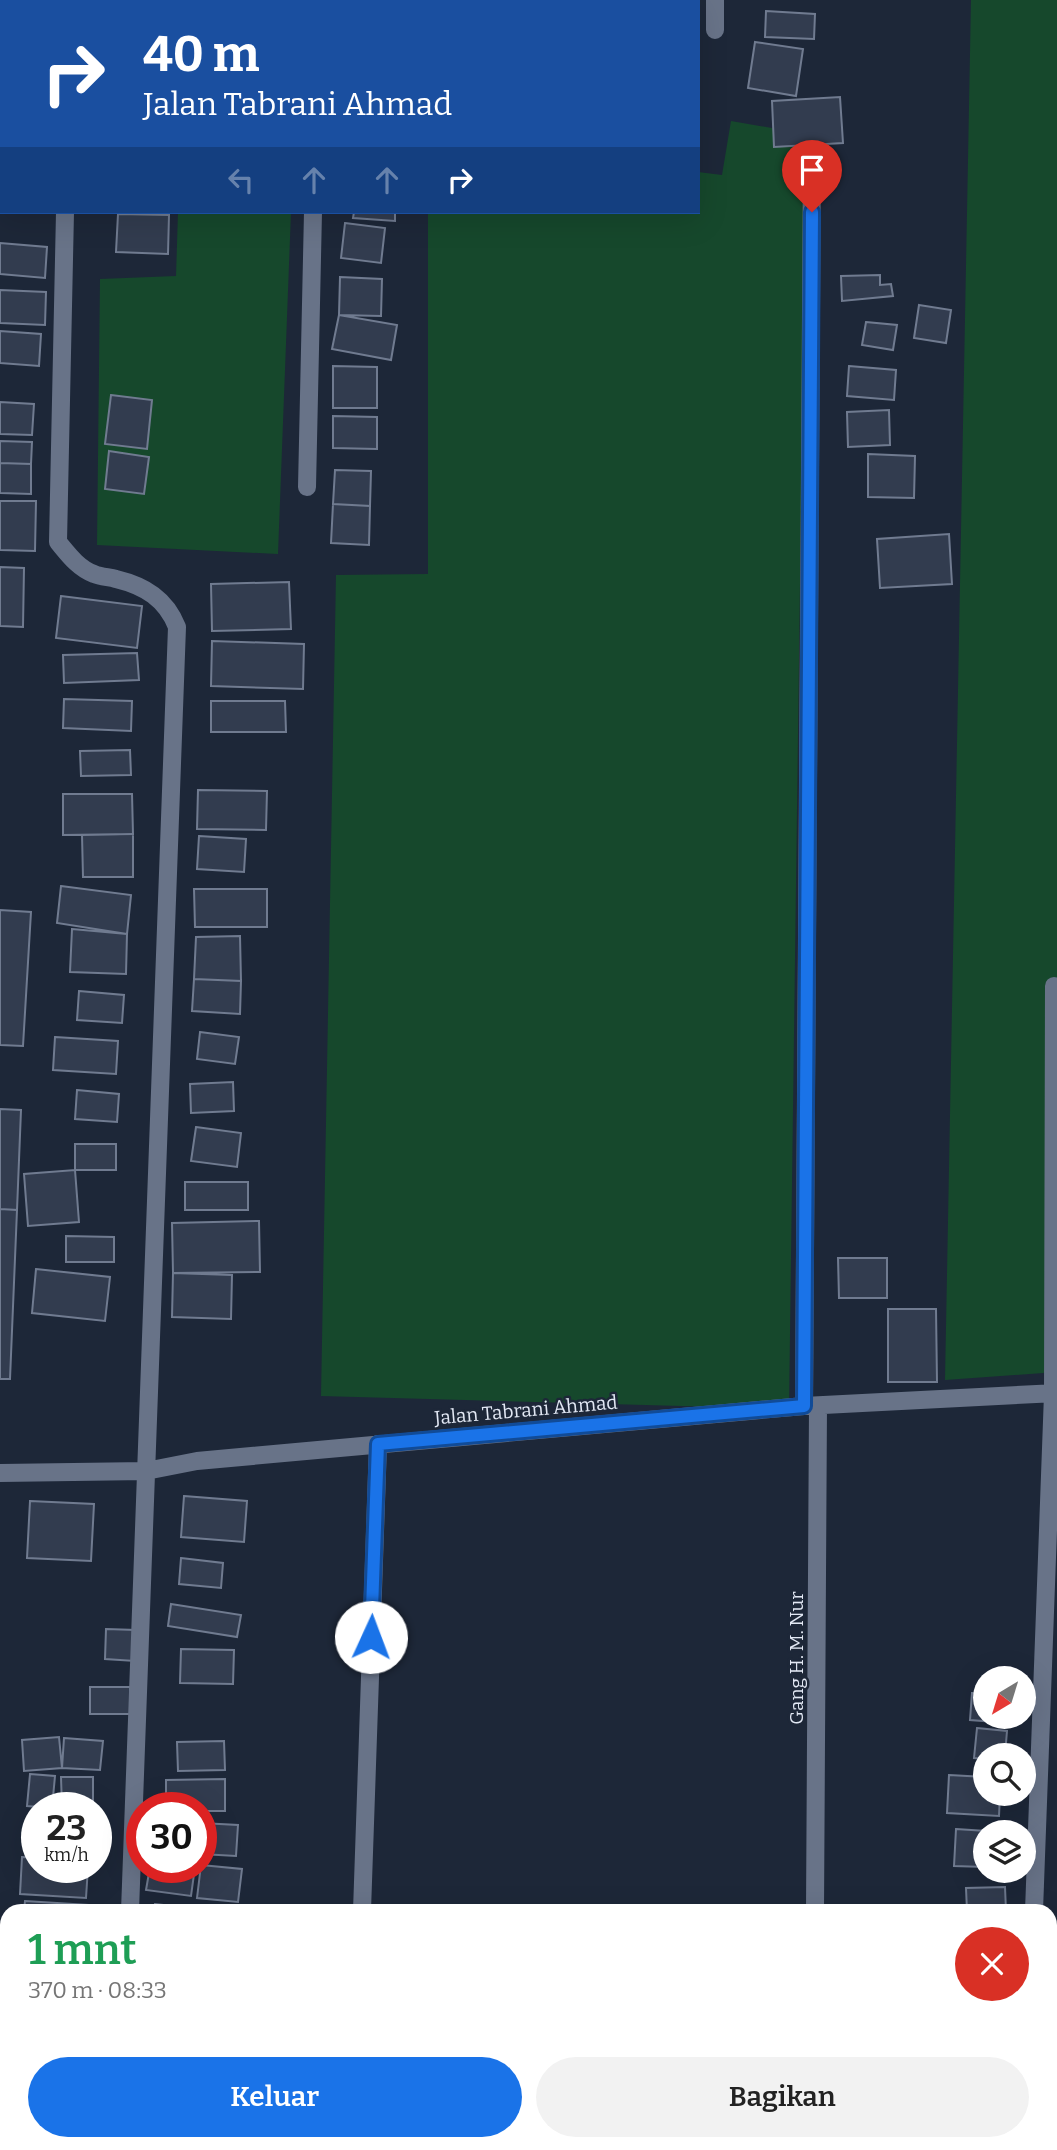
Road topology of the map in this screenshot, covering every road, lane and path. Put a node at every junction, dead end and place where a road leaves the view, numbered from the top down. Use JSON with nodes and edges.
{"nodes":[{"id":1,"x":715,"y":0,"type":"edge"},
{"id":2,"x":715,"y":30,"type":"dead end"},
{"id":3,"x":812,"y":156,"type":"dead end"},
{"id":4,"x":65,"y":214,"type":"edge"},
{"id":5,"x":313,"y":214,"type":"edge"},
{"id":6,"x":307,"y":487,"type":"dead end"},
{"id":7,"x":1054,"y":986,"type":"dead end"},
{"id":8,"x":1055,"y":1393,"type":"edge"},
{"id":9,"x":811,"y":1406,"type":"junction"},
{"id":10,"x":378,"y":1444,"type":"junction"},
{"id":11,"x":146,"y":1471,"type":"junction"},
{"id":12,"x":0,"y":1472,"type":"edge"},
{"id":13,"x":130,"y":1904,"type":"edge"},
{"id":14,"x":362,"y":1904,"type":"edge"},
{"id":15,"x":816,"y":1904,"type":"edge"},
{"id":16,"x":1034,"y":1904,"type":"edge"}],
"edges":[{"from":1,"to":2,"type":"street"},
{"from":3,"to":9,"type":"street","name":"Gang H. M. Nur"},
{"from":4,"to":11,"type":"street"},
{"from":5,"to":6,"type":"street"},
{"from":7,"to":8,"type":"street"},
{"from":8,"to":9,"type":"street","name":"Jalan Tabrani Ahmad"},
{"from":8,"to":16,"type":"street"},
{"from":9,"to":10,"type":"street","name":"Jalan Tabrani Ahmad"},
{"from":9,"to":15,"type":"street","name":"Gang H. M. Nur"},
{"from":10,"to":11,"type":"street","name":"Jalan Tabrani Ahmad"},
{"from":10,"to":14,"type":"street"},
{"from":11,"to":12,"type":"street","name":"Jalan Tabrani Ahmad"},
{"from":11,"to":13,"type":"street"}]}
